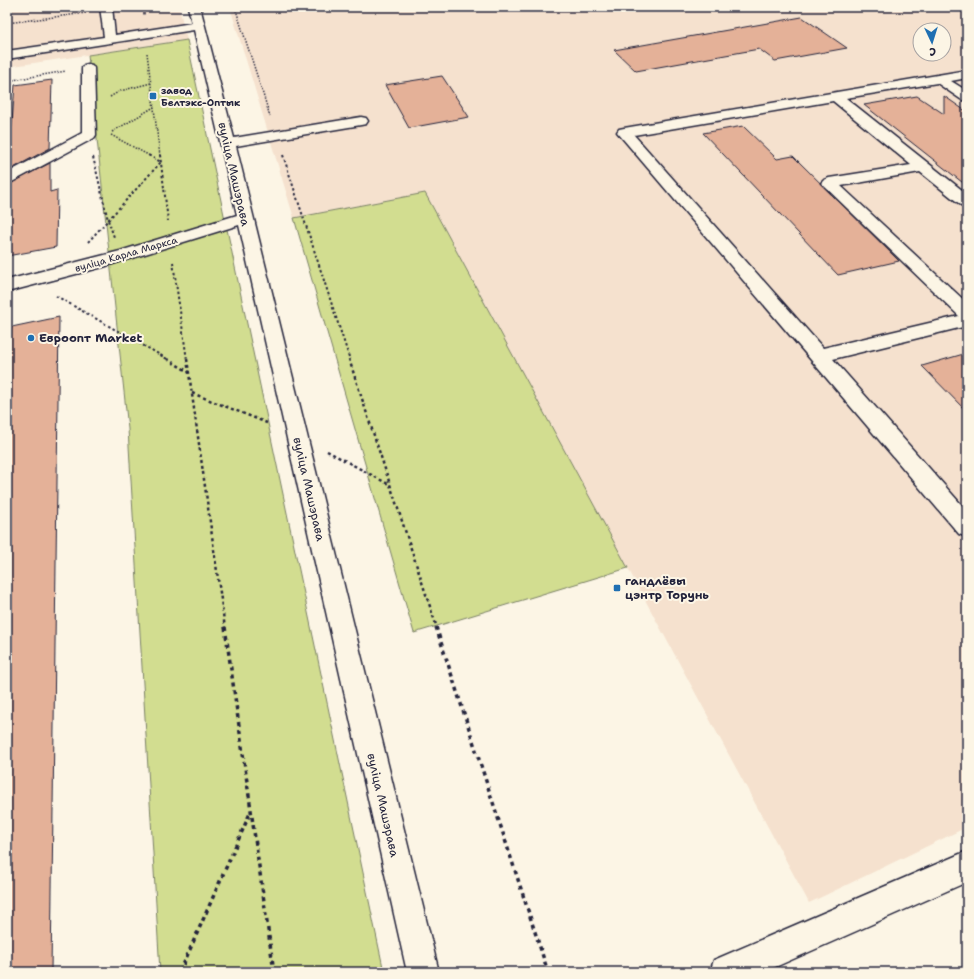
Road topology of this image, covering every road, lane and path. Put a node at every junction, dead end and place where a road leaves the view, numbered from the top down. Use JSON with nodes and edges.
{"nodes":[{"id":1,"x":144,"y":7,"type":"edge"},
{"id":2,"x":194,"y":7,"type":"edge"},
{"id":3,"x":235,"y":7,"type":"edge"},
{"id":4,"x":106,"y":8,"type":"edge"},
{"id":5,"x":7,"y":23,"type":"edge"},
{"id":6,"x":198,"y":26,"type":"junction"},
{"id":7,"x":144,"y":34,"type":"junction"},
{"id":8,"x":110,"y":39,"type":"junction"},
{"id":9,"x":7,"y":55,"type":"edge"},
{"id":10,"x":88,"y":68,"type":"joint"},
{"id":11,"x":967,"y":74,"type":"edge"},
{"id":12,"x":940,"y":79,"type":"junction"},
{"id":13,"x":7,"y":81,"type":"edge"},
{"id":14,"x":151,"y":83,"type":"junction"},
{"id":15,"x":835,"y":96,"type":"junction"},
{"id":16,"x":967,"y":96,"type":"edge"},
{"id":17,"x":154,"y":107,"type":"junction"},
{"id":18,"x":88,"y":111,"type":"junction"},
{"id":19,"x":360,"y":121,"type":"dead end"},
{"id":20,"x":89,"y":135,"type":"junction"},
{"id":21,"x":276,"y":135,"type":"junction"},
{"id":22,"x":228,"y":143,"type":"junction"},
{"id":23,"x":161,"y":162,"type":"junction"},
{"id":24,"x":923,"y":167,"type":"junction"},
{"id":25,"x":7,"y":178,"type":"edge"},
{"id":26,"x":967,"y":202,"type":"edge"},
{"id":27,"x":244,"y":218,"type":"junction"},
{"id":28,"x":108,"y":220,"type":"junction"},
{"id":29,"x":171,"y":242,"type":"junction"},
{"id":30,"x":121,"y":256,"type":"junction"},
{"id":31,"x":60,"y":274,"type":"junction"},
{"id":32,"x":31,"y":281,"type":"junction"},
{"id":33,"x":7,"y":286,"type":"edge"},
{"id":34,"x":967,"y":313,"type":"edge"},
{"id":35,"x":967,"y":320,"type":"edge"},
{"id":36,"x":818,"y":356,"type":"junction"},
{"id":37,"x":189,"y":373,"type":"junction"},
{"id":38,"x":192,"y":393,"type":"junction"},
{"id":39,"x":296,"y":434,"type":"junction"},
{"id":40,"x":390,"y":485,"type":"junction"},
{"id":41,"x":967,"y":527,"type":"edge"},
{"id":42,"x":252,"y":810,"type":"junction"},
{"id":43,"x":967,"y":866,"type":"edge"},
{"id":44,"x":735,"y":968,"type":"edge"},
{"id":45,"x":180,"y":972,"type":"edge"},
{"id":46,"x":274,"y":972,"type":"edge"},
{"id":47,"x":423,"y":972,"type":"edge"},
{"id":48,"x":548,"y":972,"type":"edge"}],
"edges":[{"from":1,"to":7,"type":"path"},
{"from":2,"to":6,"type":"street","name":"вуліца Машэрава"},
{"from":3,"to":21,"type":"path"},
{"from":4,"to":5,"type":"path"},
{"from":4,"to":8,"type":"street"},
{"from":6,"to":7,"type":"street"},
{"from":6,"to":22,"type":"street","name":"вуліца Машэрава"},
{"from":7,"to":8,"type":"street"},
{"from":7,"to":14,"type":"path"},
{"from":8,"to":9,"type":"street"},
{"from":10,"to":13,"type":"path"},
{"from":10,"to":18,"type":"street"},
{"from":11,"to":12,"type":"street"},
{"from":12,"to":15,"type":"street"},
{"from":12,"to":16,"type":"street"},
{"from":14,"to":17,"type":"path"},
{"from":14,"to":18,"type":"path"},
{"from":15,"to":24,"type":"street"},
{"from":15,"to":36,"type":"street"},
{"from":17,"to":23,"type":"path"},
{"from":17,"to":23,"type":"path"},
{"from":18,"to":20,"type":"street"},
{"from":19,"to":21,"type":"street"},
{"from":20,"to":25,"type":"street"},
{"from":20,"to":28,"type":"path"},
{"from":21,"to":22,"type":"street"},
{"from":21,"to":40,"type":"path"},
{"from":22,"to":27,"type":"street","name":"вуліца Машэрава"},
{"from":23,"to":28,"type":"path"},
{"from":23,"to":29,"type":"path"},
{"from":24,"to":26,"type":"street"},
{"from":24,"to":34,"type":"street"},
{"from":27,"to":29,"type":"street","name":"вуліца Карла Маркса"},
{"from":27,"to":39,"type":"street","name":"вуліца Машэрава"},
{"from":28,"to":30,"type":"path"},
{"from":28,"to":31,"type":"path"},
{"from":29,"to":30,"type":"street","name":"вуліца Карла Маркса"},
{"from":29,"to":37,"type":"path"},
{"from":30,"to":31,"type":"street","name":"вуліца Карла Маркса"},
{"from":31,"to":32,"type":"street","name":"вуліца Карла Маркса"},
{"from":32,"to":33,"type":"street","name":"вуліца Карла Маркса"},
{"from":32,"to":37,"type":"path"},
{"from":35,"to":36,"type":"street"},
{"from":36,"to":41,"type":"street"},
{"from":37,"to":38,"type":"path"},
{"from":38,"to":39,"type":"path"},
{"from":38,"to":42,"type":"path"},
{"from":39,"to":40,"type":"path"},
{"from":39,"to":47,"type":"street","name":"вуліца Машэрава"},
{"from":40,"to":48,"type":"path"},
{"from":42,"to":45,"type":"path"},
{"from":42,"to":46,"type":"path"},
{"from":43,"to":44,"type":"street"}]}
